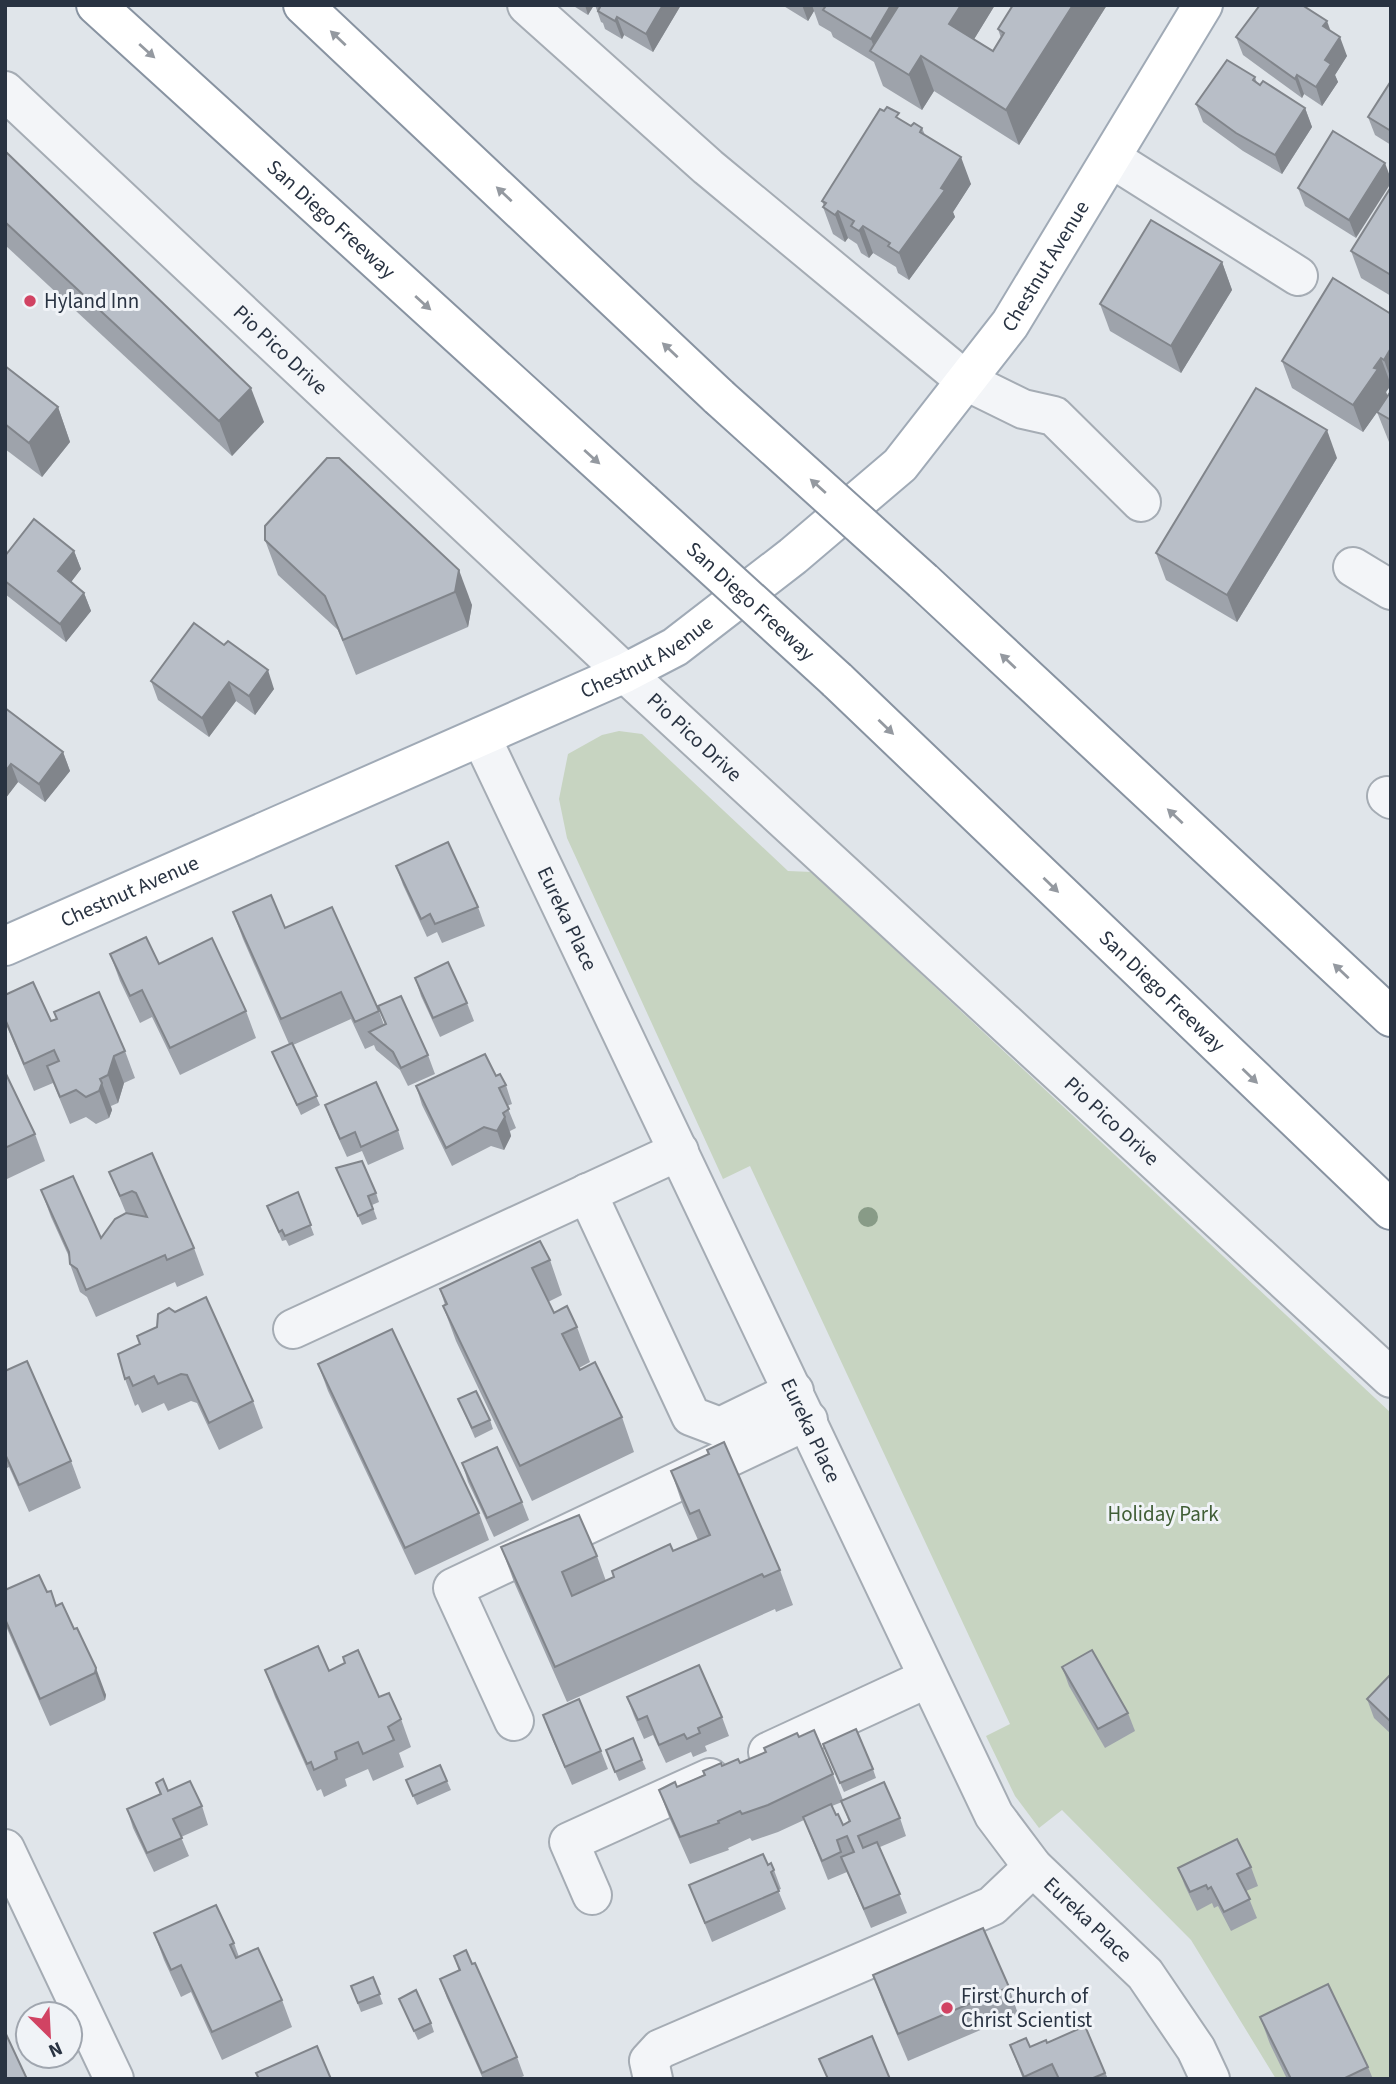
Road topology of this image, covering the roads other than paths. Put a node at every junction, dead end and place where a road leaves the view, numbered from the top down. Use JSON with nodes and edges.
{"nodes":[{"id":1,"x":96,"y":5,"type":"edge"},
{"id":2,"x":303,"y":5,"type":"edge"},
{"id":3,"x":527,"y":5,"type":"edge"},
{"id":4,"x":1203,"y":5,"type":"edge"},
{"id":5,"x":5,"y":91,"type":"edge"},
{"id":6,"x":1111,"y":159,"type":"junction"},
{"id":7,"x":1298,"y":276,"type":"dead end"},
{"id":8,"x":966,"y":380,"type":"junction"},
{"id":9,"x":1141,"y":502,"type":"dead end"},
{"id":10,"x":1353,"y":568,"type":"dead end"},
{"id":11,"x":1391,"y":590,"type":"edge"},
{"id":12,"x":625,"y":673,"type":"junction"},
{"id":13,"x":481,"y":737,"type":"junction"},
{"id":14,"x":5,"y":946,"type":"edge"},
{"id":15,"x":1391,"y":1017,"type":"edge"},
{"id":16,"x":679,"y":1151,"type":"junction"},
{"id":17,"x":587,"y":1193,"type":"junction"},
{"id":18,"x":1391,"y":1210,"type":"edge"},
{"id":19,"x":293,"y":1329,"type":"dead end"},
{"id":20,"x":1391,"y":1378,"type":"edge"},
{"id":21,"x":801,"y":1406,"type":"junction"},
{"id":22,"x":928,"y":1678,"type":"junction"},
{"id":23,"x":514,"y":1721,"type":"dead end"},
{"id":24,"x":5,"y":1849,"type":"edge"},
{"id":25,"x":1033,"y":1867,"type":"junction"},
{"id":26,"x":592,"y":1895,"type":"dead end"},
{"id":27,"x":114,"y":2079,"type":"edge"},
{"id":28,"x":653,"y":2079,"type":"edge"},
{"id":29,"x":1210,"y":2079,"type":"edge"}],
"edges":[{"from":1,"to":18,"type":"main road","name":"San Diego Freeway","one_way":true,"bridge":true},
{"from":15,"to":2,"type":"main road","one_way":true,"bridge":true},
{"from":3,"to":8,"type":"street"},
{"from":4,"to":6,"type":"main road","name":"Chestnut Avenue"},
{"from":5,"to":12,"type":"street","name":"Pio Pico Drive"},
{"from":6,"to":7,"type":"street"},
{"from":6,"to":8,"type":"main road","name":"Chestnut Avenue"},
{"from":8,"to":9,"type":"street"},
{"from":8,"to":12,"type":"main road","name":"Chestnut Avenue"},
{"from":10,"to":11,"type":"street"},
{"from":12,"to":13,"type":"main road","name":"Chestnut Avenue"},
{"from":12,"to":20,"type":"street","name":"Pio Pico Drive"},
{"from":13,"to":14,"type":"main road","name":"Chestnut Avenue"},
{"from":13,"to":16,"type":"street","name":"Eureka Place"},
{"from":16,"to":17,"type":"street"},
{"from":16,"to":21,"type":"street","name":"Eureka Place"},
{"from":17,"to":19,"type":"street"},
{"from":17,"to":21,"type":"street"},
{"from":21,"to":22,"type":"street","name":"Eureka Place"},
{"from":21,"to":23,"type":"street"},
{"from":22,"to":25,"type":"street","name":"Eureka Place"},
{"from":22,"to":26,"type":"street"},
{"from":24,"to":27,"type":"street"},
{"from":25,"to":28,"type":"street"},
{"from":25,"to":29,"type":"street","name":"Eureka Place"}]}
